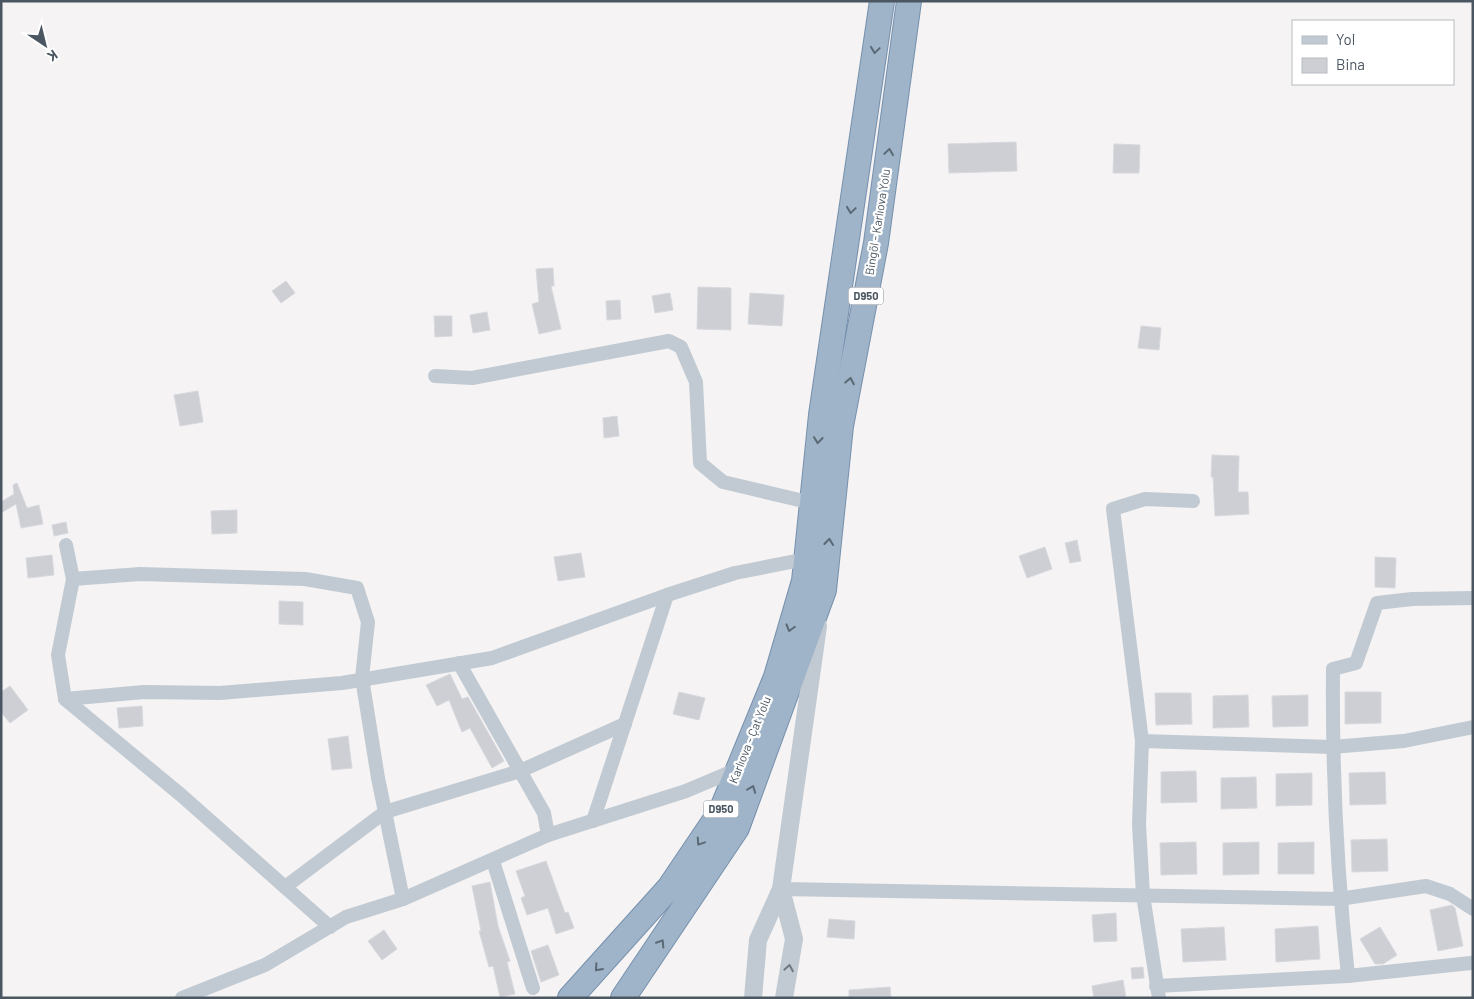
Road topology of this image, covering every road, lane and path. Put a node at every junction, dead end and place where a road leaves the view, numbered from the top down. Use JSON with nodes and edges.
{"nodes":[{"id":1,"x":882,"y":1,"type":"edge"},
{"id":2,"x":909,"y":1,"type":"edge"},
{"id":3,"x":435,"y":376,"type":"dead end"},
{"id":4,"x":1193,"y":501,"type":"dead end"},
{"id":5,"x":812,"y":503,"type":"junction"},
{"id":6,"x":66,"y":545,"type":"dead end"},
{"id":7,"x":811,"y":577,"type":"junction"},
{"id":8,"x":73,"y":579,"type":"junction"},
{"id":9,"x":667,"y":595,"type":"junction"},
{"id":10,"x":1473,"y":598,"type":"edge"},
{"id":11,"x":459,"y":663,"type":"junction"},
{"id":12,"x":362,"y":678,"type":"junction"},
{"id":13,"x":65,"y":699,"type":"junction"},
{"id":14,"x":625,"y":724,"type":"junction"},
{"id":15,"x":1473,"y":727,"type":"edge"},
{"id":16,"x":1142,"y":741,"type":"junction"},
{"id":17,"x":1332,"y":747,"type":"junction"},
{"id":18,"x":738,"y":769,"type":"junction"},
{"id":19,"x":520,"y":771,"type":"junction"},
{"id":20,"x":385,"y":812,"type":"junction"},
{"id":21,"x":593,"y":821,"type":"junction"},
{"id":22,"x":548,"y":835,"type":"junction"},
{"id":23,"x":493,"y":861,"type":"junction"},
{"id":24,"x":285,"y":887,"type":"junction"},
{"id":25,"x":781,"y":889,"type":"junction"},
{"id":26,"x":1143,"y":895,"type":"junction"},
{"id":27,"x":403,"y":899,"type":"junction"},
{"id":28,"x":1339,"y":899,"type":"junction"},
{"id":29,"x":1473,"y":909,"type":"edge"},
{"id":30,"x":330,"y":926,"type":"junction"},
{"id":31,"x":1471,"y":963,"type":"dead end"},
{"id":32,"x":1348,"y":976,"type":"junction"},
{"id":33,"x":533,"y":988,"type":"dead end"},
{"id":34,"x":1157,"y":992,"type":"edge"},
{"id":35,"x":182,"y":998,"type":"edge"},
{"id":36,"x":570,"y":998,"type":"edge"},
{"id":37,"x":623,"y":998,"type":"edge"},
{"id":38,"x":753,"y":998,"type":"edge"},
{"id":39,"x":784,"y":998,"type":"edge"}],
"edges":[{"from":1,"to":5,"type":"highway","number":"D950","one_way":true},
{"from":7,"to":2,"type":"highway","name":"Bingöl - Karlıova Yolu","number":"D950","one_way":true},
{"from":3,"to":5,"type":"street"},
{"from":4,"to":16,"type":"street"},
{"from":5,"to":7,"type":"highway","number":"D950"},
{"from":6,"to":8,"type":"street"},
{"from":7,"to":9,"type":"street"},
{"from":7,"to":18,"type":"highway","name":"Karlıova - Çat Yolu","number":"D950","one_way":true},
{"from":7,"to":25,"type":"street"},
{"from":37,"to":7,"type":"highway","name":"Karlıova - Çat Yolu","number":"D950","one_way":true},
{"from":8,"to":12,"type":"street"},
{"from":8,"to":13,"type":"street"},
{"from":9,"to":11,"type":"street"},
{"from":9,"to":14,"type":"street"},
{"from":10,"to":17,"type":"street"},
{"from":11,"to":12,"type":"street"},
{"from":11,"to":19,"type":"street"},
{"from":12,"to":13,"type":"street"},
{"from":12,"to":20,"type":"street"},
{"from":13,"to":24,"type":"street"},
{"from":14,"to":19,"type":"street"},
{"from":14,"to":21,"type":"street"},
{"from":15,"to":17,"type":"street"},
{"from":16,"to":17,"type":"street"},
{"from":16,"to":26,"type":"street"},
{"from":17,"to":28,"type":"street"},
{"from":18,"to":21,"type":"street"},
{"from":18,"to":36,"type":"highway","name":"Karlıova - Çat Yolu","number":"D950","one_way":true},
{"from":19,"to":20,"type":"street"},
{"from":19,"to":22,"type":"street"},
{"from":20,"to":24,"type":"street"},
{"from":20,"to":27,"type":"street"},
{"from":21,"to":22,"type":"street"},
{"from":22,"to":23,"type":"street"},
{"from":23,"to":27,"type":"street"},
{"from":23,"to":33,"type":"street"},
{"from":24,"to":30,"type":"street"},
{"from":25,"to":26,"type":"street"},
{"from":25,"to":38,"type":"street"},
{"from":39,"to":25,"type":"street","one_way":true},
{"from":26,"to":28,"type":"street"},
{"from":26,"to":34,"type":"street"},
{"from":27,"to":30,"type":"street"},
{"from":28,"to":29,"type":"street"},
{"from":28,"to":32,"type":"street"},
{"from":30,"to":35,"type":"street"},
{"from":31,"to":32,"type":"street"},
{"from":32,"to":34,"type":"street"}]}
